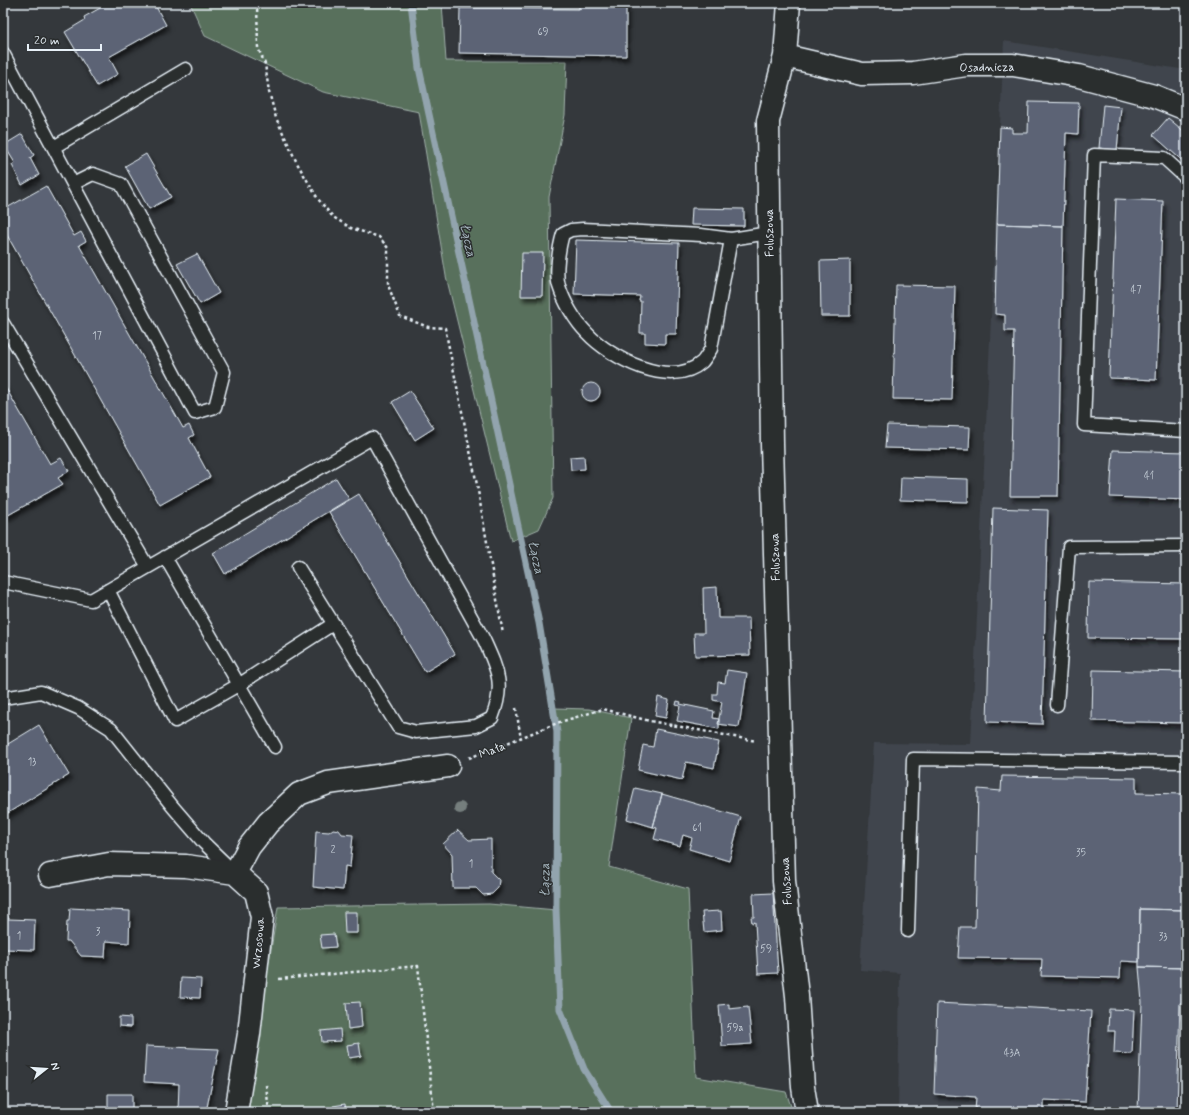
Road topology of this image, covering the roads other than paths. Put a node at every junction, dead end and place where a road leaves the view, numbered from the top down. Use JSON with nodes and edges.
{"nodes":[{"id":1,"x":789,"y":3,"type":"edge"},
{"id":2,"x":3,"y":53,"type":"edge"},
{"id":3,"x":785,"y":56,"type":"junction"},
{"id":4,"x":186,"y":69,"type":"dead end"},
{"id":5,"x":1186,"y":109,"type":"edge"},
{"id":6,"x":54,"y":147,"type":"junction"},
{"id":7,"x":1186,"y":178,"type":"edge"},
{"id":8,"x":73,"y":184,"type":"junction"},
{"id":9,"x":769,"y":233,"type":"junction"},
{"id":10,"x":731,"y":239,"type":"junction"},
{"id":11,"x":3,"y":323,"type":"edge"},
{"id":12,"x":1186,"y":431,"type":"edge"},
{"id":13,"x":1186,"y":546,"type":"edge"},
{"id":14,"x":165,"y":557,"type":"junction"},
{"id":15,"x":148,"y":567,"type":"junction"},
{"id":16,"x":298,"y":567,"type":"dead end"},
{"id":17,"x":3,"y":582,"type":"edge"},
{"id":18,"x":108,"y":590,"type":"junction"},
{"id":19,"x":334,"y":624,"type":"junction"},
{"id":20,"x":240,"y":684,"type":"junction"},
{"id":21,"x":3,"y":698,"type":"edge"},
{"id":22,"x":1057,"y":705,"type":"dead end"},
{"id":23,"x":275,"y":747,"type":"dead end"},
{"id":24,"x":1186,"y":762,"type":"edge"},
{"id":25,"x":448,"y":766,"type":"road end"},
{"id":26,"x":235,"y":873,"type":"junction"},
{"id":27,"x":50,"y":875,"type":"dead end"},
{"id":28,"x":908,"y":931,"type":"dead end"},
{"id":29,"x":236,"y":1112,"type":"edge"},
{"id":30,"x":807,"y":1112,"type":"edge"}],
"edges":[{"from":1,"to":3,"type":"street","name":"Foluszowa"},
{"from":2,"to":6,"type":"lane"},
{"from":3,"to":5,"type":"street","name":"Osadnicza"},
{"from":3,"to":9,"type":"street","name":"Foluszowa"},
{"from":4,"to":6,"type":"lane"},
{"from":6,"to":8,"type":"lane"},
{"from":7,"to":12,"type":"lane"},
{"from":8,"to":8,"type":"lane"},
{"from":9,"to":10,"type":"lane"},
{"from":9,"to":30,"type":"street","name":"Foluszowa"},
{"from":10,"to":10,"type":"lane"},
{"from":11,"to":15,"type":"lane"},
{"from":13,"to":22,"type":"lane"},
{"from":14,"to":15,"type":"lane"},
{"from":14,"to":19,"type":"lane"},
{"from":14,"to":20,"type":"lane"},
{"from":15,"to":18,"type":"lane"},
{"from":16,"to":19,"type":"lane"},
{"from":17,"to":18,"type":"lane"},
{"from":18,"to":20,"type":"lane"},
{"from":19,"to":20,"type":"lane"},
{"from":20,"to":23,"type":"lane"},
{"from":21,"to":26,"type":"lane"},
{"from":24,"to":28,"type":"lane"},
{"from":25,"to":26,"type":"street"},
{"from":26,"to":27,"type":"street"},
{"from":26,"to":29,"type":"street","name":"Wrzosowa"}]}
